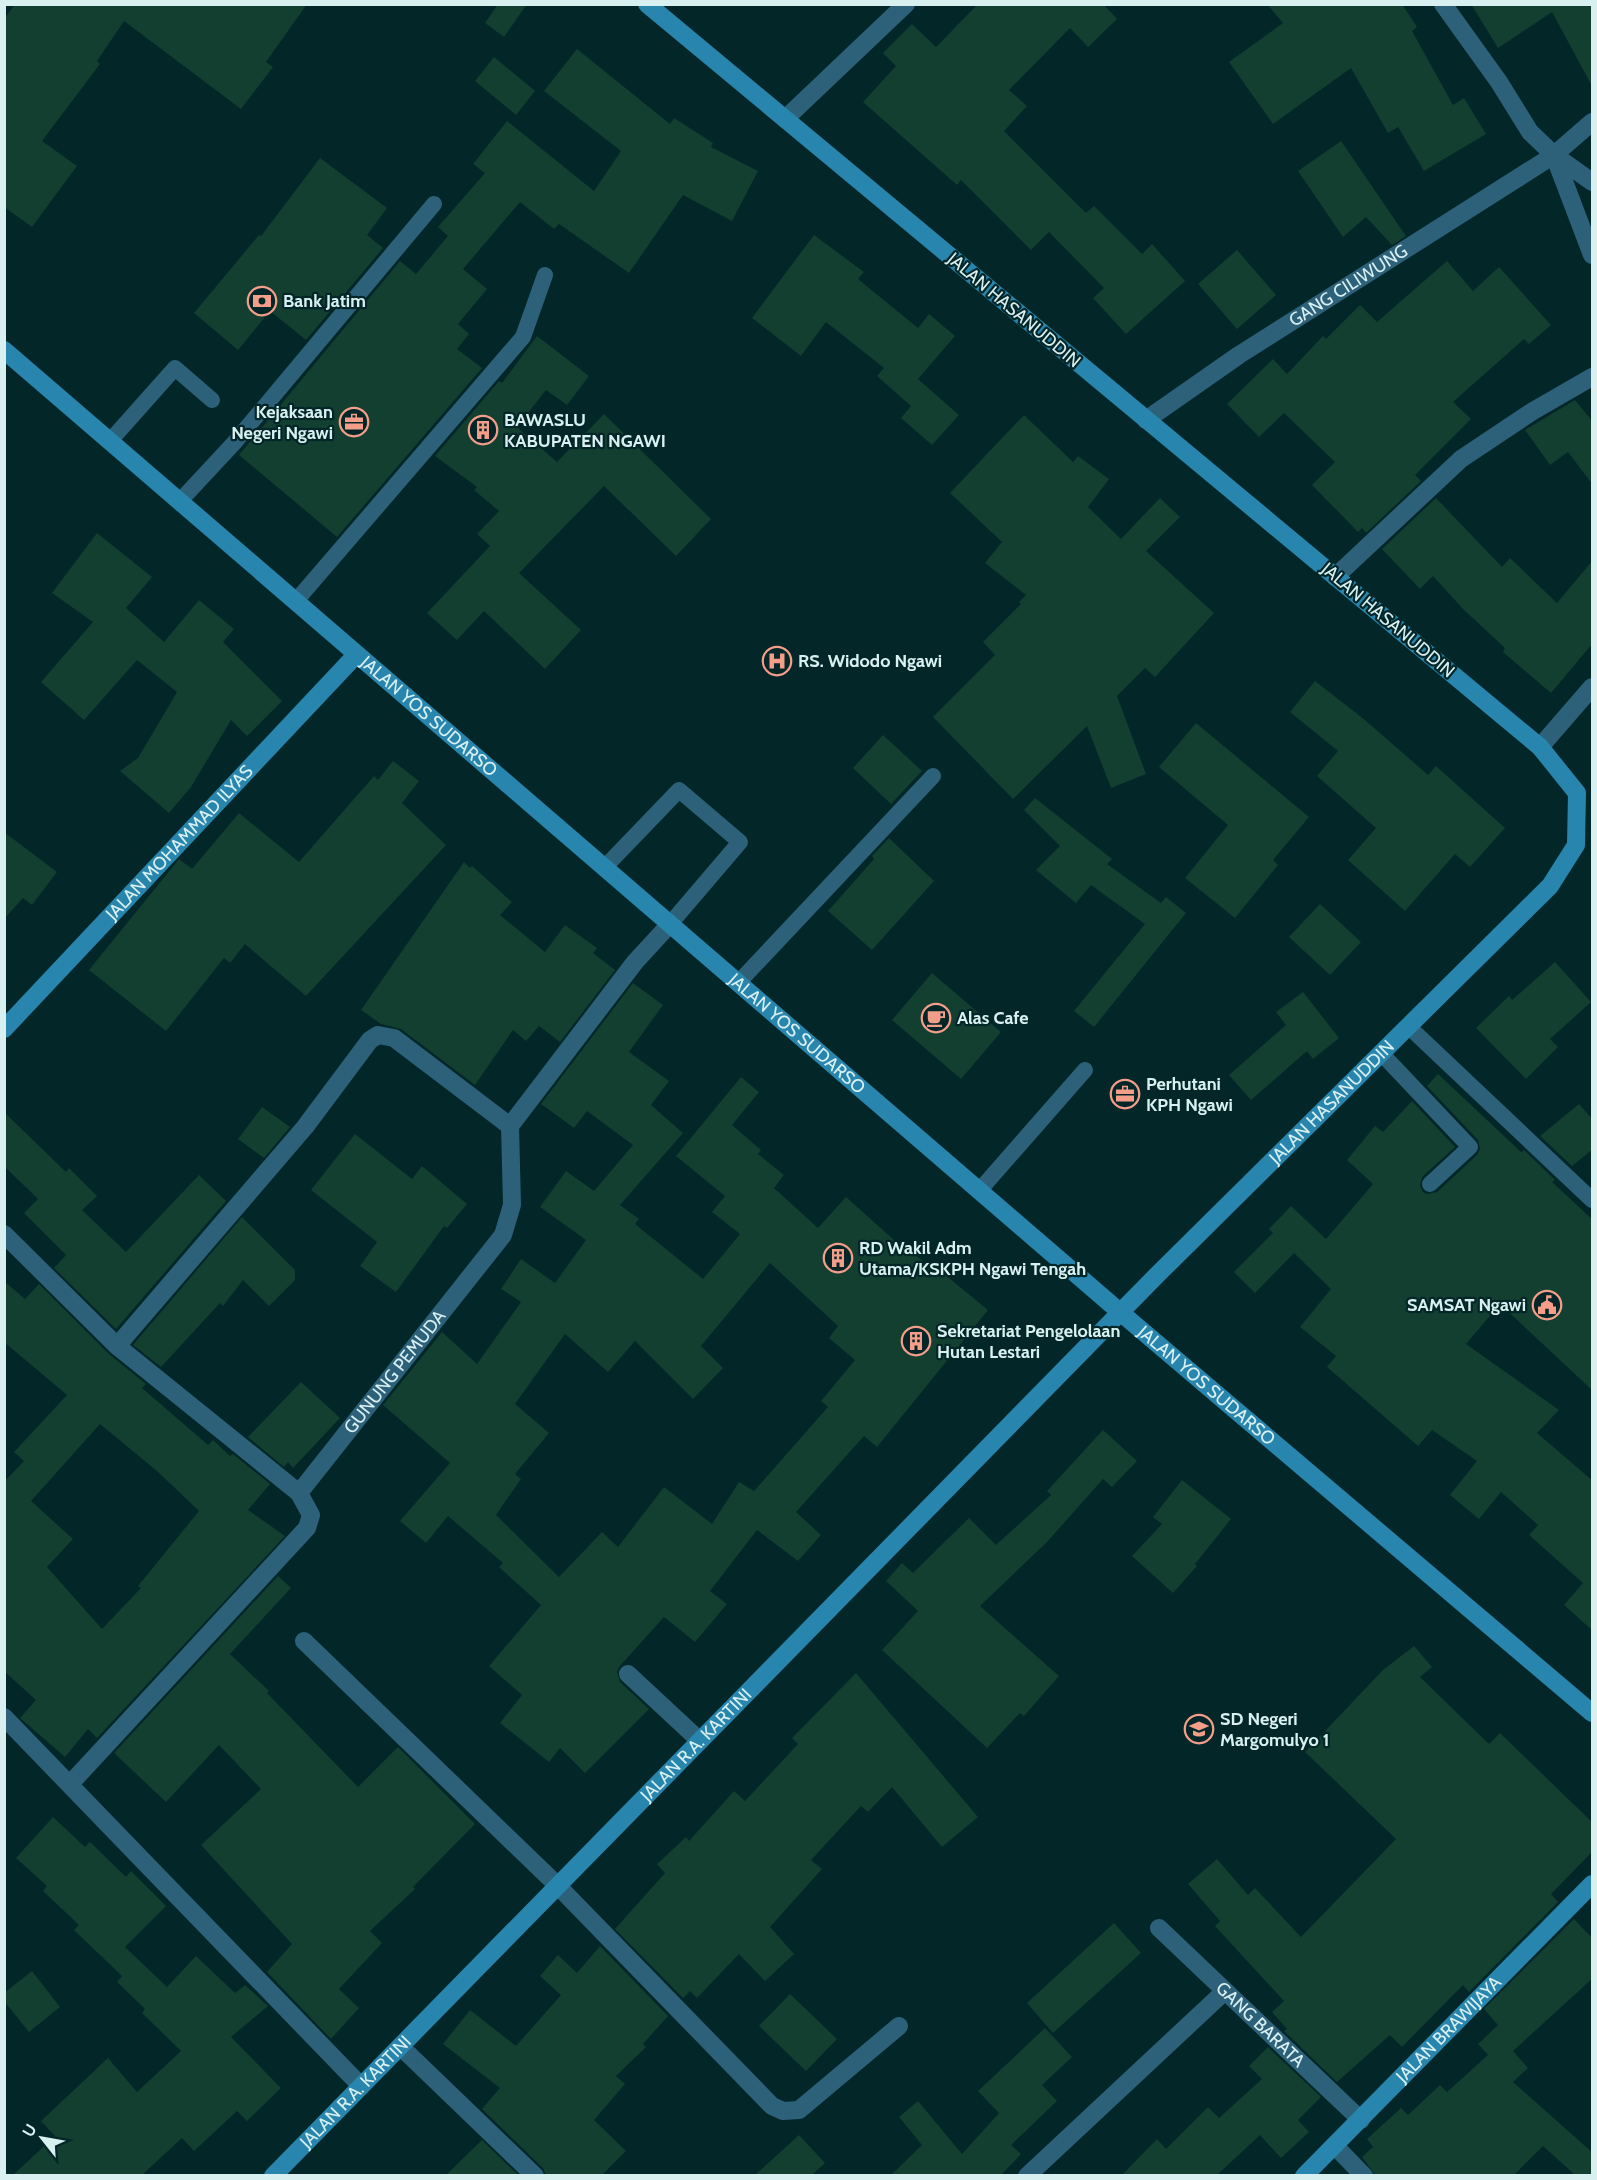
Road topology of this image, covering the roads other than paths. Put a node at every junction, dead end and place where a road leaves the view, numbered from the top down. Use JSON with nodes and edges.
{"nodes":[{"id":1,"x":647,"y":4,"type":"edge"},
{"id":2,"x":906,"y":4,"type":"edge"},
{"id":3,"x":1443,"y":4,"type":"edge"},
{"id":4,"x":785,"y":119,"type":"junction"},
{"id":5,"x":1593,"y":122,"type":"edge"},
{"id":6,"x":1554,"y":155,"type":"junction"},
{"id":7,"x":1593,"y":182,"type":"edge"},
{"id":8,"x":434,"y":204,"type":"dead end"},
{"id":9,"x":1593,"y":255,"type":"edge"},
{"id":10,"x":545,"y":275,"type":"dead end"},
{"id":11,"x":4,"y":350,"type":"edge"},
{"id":12,"x":1593,"y":377,"type":"edge"},
{"id":13,"x":212,"y":400,"type":"dead end"},
{"id":14,"x":1146,"y":420,"type":"junction"},
{"id":15,"x":110,"y":441,"type":"junction"},
{"id":16,"x":180,"y":501,"type":"junction"},
{"id":17,"x":1335,"y":577,"type":"junction"},
{"id":18,"x":295,"y":602,"type":"junction"},
{"id":19,"x":356,"y":655,"type":"junction"},
{"id":20,"x":1593,"y":687,"type":"edge"},
{"id":21,"x":1540,"y":747,"type":"junction"},
{"id":22,"x":933,"y":776,"type":"dead end"},
{"id":23,"x":604,"y":868,"type":"junction"},
{"id":24,"x":670,"y":924,"type":"junction"},
{"id":25,"x":738,"y":983,"type":"junction"},
{"id":26,"x":1408,"y":1026,"type":"junction"},
{"id":27,"x":4,"y":1029,"type":"edge"},
{"id":28,"x":1381,"y":1053,"type":"junction"},
{"id":29,"x":1085,"y":1070,"type":"dead end"},
{"id":30,"x":510,"y":1126,"type":"junction"},
{"id":31,"x":1430,"y":1184,"type":"dead end"},
{"id":32,"x":979,"y":1191,"type":"junction"},
{"id":33,"x":1593,"y":1200,"type":"edge"},
{"id":34,"x":4,"y":1234,"type":"edge"},
{"id":35,"x":1120,"y":1312,"type":"junction"},
{"id":36,"x":117,"y":1346,"type":"junction"},
{"id":37,"x":299,"y":1493,"type":"junction"},
{"id":38,"x":304,"y":1641,"type":"dead end"},
{"id":39,"x":628,"y":1674,"type":"dead end"},
{"id":40,"x":1593,"y":1713,"type":"edge"},
{"id":41,"x":4,"y":1717,"type":"edge"},
{"id":42,"x":699,"y":1740,"type":"junction"},
{"id":43,"x":70,"y":1784,"type":"junction"},
{"id":44,"x":556,"y":1884,"type":"junction"},
{"id":45,"x":1593,"y":1884,"type":"edge"},
{"id":46,"x":1159,"y":1928,"type":"dead end"},
{"id":47,"x":1225,"y":1991,"type":"junction"},
{"id":48,"x":899,"y":2026,"type":"dead end"},
{"id":49,"x":400,"y":2047,"type":"junction"},
{"id":50,"x":361,"y":2086,"type":"junction"},
{"id":51,"x":1361,"y":2120,"type":"junction"},
{"id":52,"x":1335,"y":2146,"type":"junction"},
{"id":53,"x":273,"y":2175,"type":"edge"},
{"id":54,"x":535,"y":2175,"type":"edge"},
{"id":55,"x":1027,"y":2175,"type":"edge"},
{"id":56,"x":1304,"y":2175,"type":"edge"},
{"id":57,"x":1364,"y":2175,"type":"edge"}],
"edges":[{"from":1,"to":4,"type":"street","name":"JALAN HASANUDDIN"},
{"from":2,"to":4,"type":"street"},
{"from":3,"to":6,"type":"street"},
{"from":4,"to":14,"type":"street","name":"JALAN HASANUDDIN"},
{"from":5,"to":6,"type":"street","name":"GANG CILIWUNG"},
{"from":6,"to":7,"type":"street"},
{"from":6,"to":9,"type":"street"},
{"from":6,"to":14,"type":"street","name":"GANG CILIWUNG"},
{"from":8,"to":16,"type":"lane"},
{"from":10,"to":18,"type":"lane"},
{"from":11,"to":15,"type":"street","name":"JALAN YOS SUDARSO"},
{"from":12,"to":17,"type":"street"},
{"from":13,"to":15,"type":"lane"},
{"from":14,"to":17,"type":"street","name":"JALAN HASANUDDIN"},
{"from":15,"to":16,"type":"street","name":"JALAN YOS SUDARSO"},
{"from":16,"to":18,"type":"street","name":"JALAN YOS SUDARSO"},
{"from":17,"to":21,"type":"street","name":"JALAN HASANUDDIN"},
{"from":18,"to":19,"type":"street","name":"JALAN YOS SUDARSO"},
{"from":19,"to":23,"type":"street","name":"JALAN YOS SUDARSO"},
{"from":19,"to":27,"type":"street","name":"JALAN MOHAMMAD ILYAS"},
{"from":20,"to":21,"type":"street"},
{"from":21,"to":26,"type":"street","name":"JALAN HASANUDDIN"},
{"from":22,"to":25,"type":"lane"},
{"from":23,"to":24,"type":"street","name":"JALAN YOS SUDARSO"},
{"from":23,"to":24,"type":"lane"},
{"from":24,"to":25,"type":"street","name":"JALAN YOS SUDARSO"},
{"from":24,"to":30,"type":"street"},
{"from":25,"to":32,"type":"street","name":"JALAN YOS SUDARSO"},
{"from":26,"to":28,"type":"street","name":"JALAN HASANUDDIN"},
{"from":26,"to":33,"type":"lane"},
{"from":28,"to":31,"type":"lane"},
{"from":28,"to":35,"type":"street","name":"JALAN HASANUDDIN"},
{"from":29,"to":32,"type":"lane"},
{"from":30,"to":36,"type":"street"},
{"from":30,"to":37,"type":"street","name":"GUNUNG PEMUDA"},
{"from":32,"to":35,"type":"street","name":"JALAN YOS SUDARSO"},
{"from":34,"to":36,"type":"street"},
{"from":35,"to":40,"type":"street","name":"JALAN YOS SUDARSO"},
{"from":35,"to":42,"type":"street","name":"JALAN R.A. KARTINI"},
{"from":36,"to":37,"type":"street"},
{"from":37,"to":43,"type":"street"},
{"from":38,"to":44,"type":"street"},
{"from":39,"to":42,"type":"street"},
{"from":41,"to":43,"type":"street"},
{"from":42,"to":44,"type":"street","name":"JALAN R.A. KARTINI"},
{"from":43,"to":50,"type":"street"},
{"from":44,"to":48,"type":"street"},
{"from":44,"to":49,"type":"street","name":"JALAN R.A. KARTINI"},
{"from":45,"to":51,"type":"street","name":"JALAN BRAWIJAYA"},
{"from":46,"to":47,"type":"street","name":"GANG BARATA"},
{"from":47,"to":51,"type":"street","name":"GANG BARATA"},
{"from":47,"to":55,"type":"street"},
{"from":49,"to":50,"type":"street","name":"JALAN R.A. KARTINI"},
{"from":49,"to":54,"type":"street"},
{"from":50,"to":53,"type":"street","name":"JALAN R.A. KARTINI"},
{"from":51,"to":52,"type":"street","name":"JALAN BRAWIJAYA"},
{"from":52,"to":56,"type":"street","name":"JALAN BRAWIJAYA"},
{"from":52,"to":57,"type":"street"}]}
